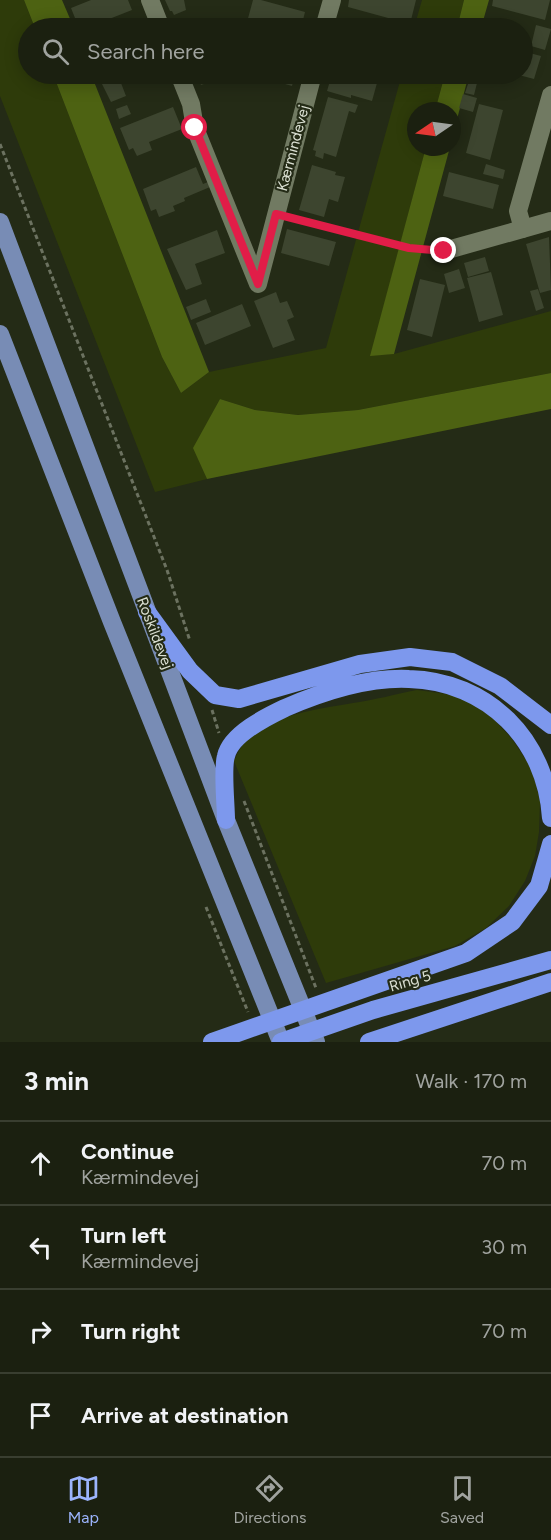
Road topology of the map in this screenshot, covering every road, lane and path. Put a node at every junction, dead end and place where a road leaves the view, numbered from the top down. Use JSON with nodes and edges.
{"nodes":[{"id":1,"x":150,"y":0,"type":"edge"},
{"id":2,"x":332,"y":0,"type":"edge"},
{"id":3,"x":157,"y":18,"type":"edge"},
{"id":4,"x":327,"y":18,"type":"edge"},
{"id":5,"x":183,"y":84,"type":"edge"},
{"id":6,"x":310,"y":84,"type":"edge"},
{"id":7,"x":551,"y":95,"type":"edge"},
{"id":8,"x":0,"y":144,"type":"edge"},
{"id":9,"x":276,"y":214,"type":"junction"},
{"id":10,"x":551,"y":221,"type":"edge"},
{"id":11,"x":0,"y":222,"type":"edge"},
{"id":12,"x":523,"y":229,"type":"junction"},
{"id":13,"x":444,"y":251,"type":"joint"},
{"id":14,"x":0,"y":334,"type":"edge"},
{"id":15,"x":147,"y":612,"type":"junction"},
{"id":16,"x":191,"y":644,"type":"dead end"},
{"id":17,"x":205,"y":687,"type":"junction"},
{"id":18,"x":551,"y":725,"type":"edge"},
{"id":19,"x":225,"y":755,"type":"junction"},
{"id":20,"x":242,"y":797,"type":"dead end"},
{"id":21,"x":551,"y":818,"type":"edge"},
{"id":22,"x":226,"y":820,"type":"junction"},
{"id":23,"x":551,"y":844,"type":"edge"},
{"id":24,"x":300,"y":946,"type":"dead end"},
{"id":25,"x":551,"y":960,"type":"edge"},
{"id":26,"x":232,"y":972,"type":"dead end"},
{"id":27,"x":551,"y":982,"type":"edge"},
{"id":28,"x":248,"y":1012,"type":"dead end"},
{"id":29,"x":212,"y":1042,"type":"edge"},
{"id":30,"x":281,"y":1042,"type":"edge"},
{"id":31,"x":316,"y":1042,"type":"edge"},
{"id":32,"x":369,"y":1042,"type":"edge"}],
"edges":[{"from":1,"to":3,"type":"street"},
{"from":2,"to":4,"type":"street"},
{"from":5,"to":9,"type":"street","name":"Kærmindevej"},
{"from":6,"to":9,"type":"street","name":"Kærmindevej"},
{"from":7,"to":12,"type":"street"},
{"from":8,"to":16,"type":"path","name":"Roskildevej"},
{"from":9,"to":13,"type":"path"},
{"from":10,"to":12,"type":"street"},
{"from":11,"to":15,"type":"main road","name":"Roskildevej"},
{"from":12,"to":13,"type":"street"},
{"from":14,"to":30,"type":"main road"},
{"from":15,"to":17,"type":"highway"},
{"from":15,"to":22,"type":"main road","name":"Roskildevej"},
{"from":17,"to":18,"type":"highway"},
{"from":17,"to":19,"type":"path"},
{"from":19,"to":21,"type":"highway"},
{"from":19,"to":22,"type":"highway"},
{"from":20,"to":24,"type":"path"},
{"from":22,"to":31,"type":"main road","name":"Roskildevej"},
{"from":23,"to":29,"type":"highway"},
{"from":25,"to":30,"type":"highway","name":"Ring 5"},
{"from":26,"to":28,"type":"path"},
{"from":27,"to":32,"type":"highway"}]}
